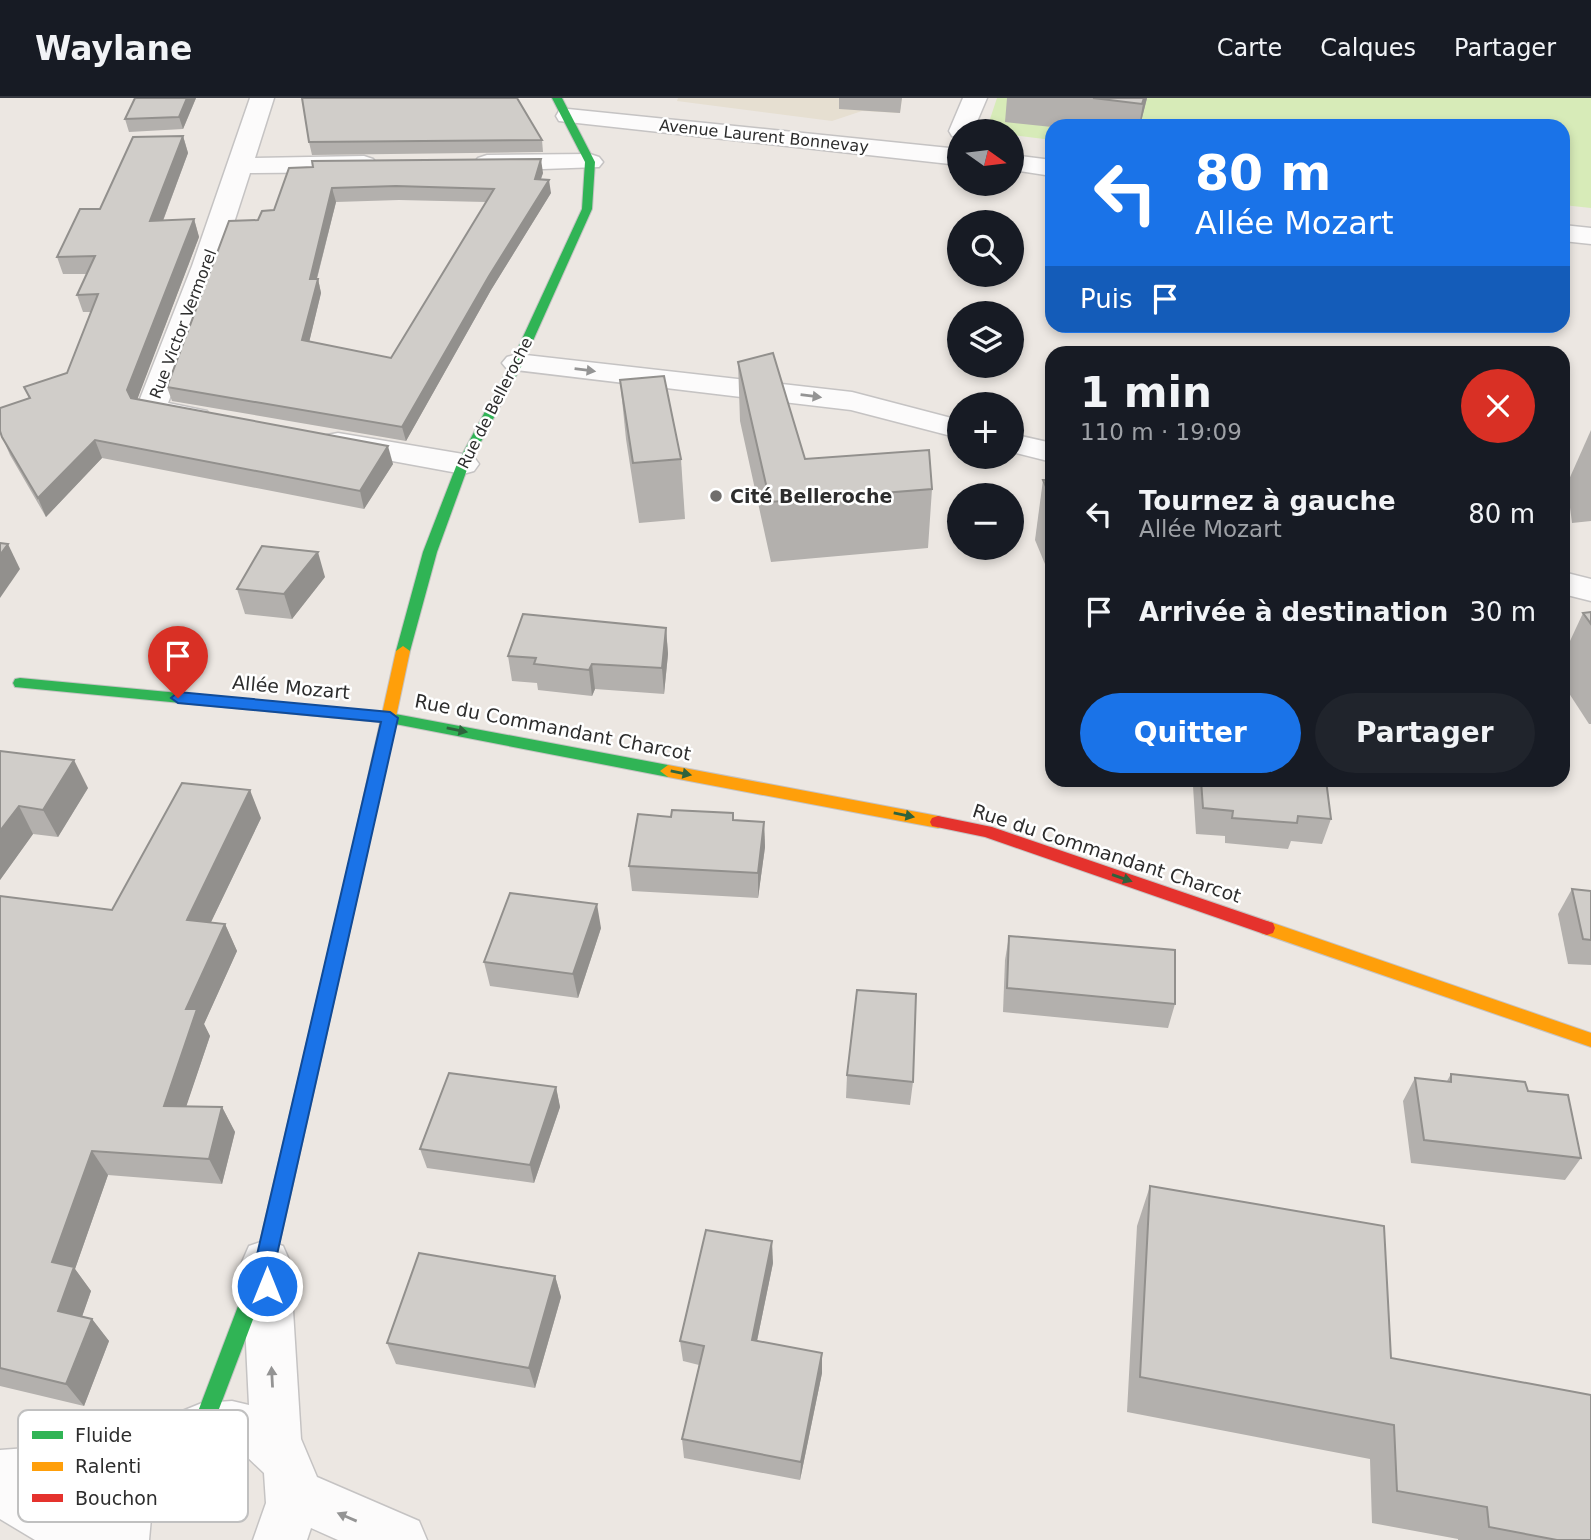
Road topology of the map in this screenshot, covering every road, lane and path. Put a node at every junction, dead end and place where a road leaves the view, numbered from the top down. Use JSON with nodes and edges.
{"nodes":[{"id":1,"x":262,"y":98,"type":"edge"},
{"id":2,"x":975,"y":98,"type":"edge"},
{"id":3,"x":563,"y":107,"type":"edge"},
{"id":4,"x":967,"y":119,"type":"edge"},
{"id":5,"x":947,"y":144,"type":"edge"},
{"id":6,"x":590,"y":162,"type":"junction"},
{"id":7,"x":469,"y":163,"type":"edge"},
{"id":8,"x":388,"y":164,"type":"edge"},
{"id":9,"x":1024,"y":165,"type":"edge"},
{"id":10,"x":240,"y":166,"type":"junction"},
{"id":11,"x":1045,"y":168,"type":"edge"},
{"id":12,"x":1570,"y":234,"type":"edge"},
{"id":13,"x":1591,"y":236,"type":"edge"},
{"id":14,"x":517,"y":363,"type":"junction"},
{"id":15,"x":219,"y":421,"type":"edge"},
{"id":16,"x":947,"y":426,"type":"edge"},
{"id":17,"x":313,"y":438,"type":"edge"},
{"id":18,"x":1024,"y":446,"type":"edge"},
{"id":19,"x":1045,"y":451,"type":"edge"},
{"id":20,"x":463,"y":464,"type":"junction"},
{"id":21,"x":1570,"y":585,"type":"edge"},
{"id":22,"x":1591,"y":590,"type":"edge"},
{"id":23,"x":20,"y":683,"type":"dead end"},
{"id":24,"x":390,"y":718,"type":"junction"},
{"id":25,"x":1591,"y":1040,"type":"edge"},
{"id":26,"x":266,"y":1259,"type":"junction"},
{"id":27,"x":209,"y":1410,"type":"edge"},
{"id":28,"x":248,"y":1429,"type":"edge"},
{"id":29,"x":276,"y":1445,"type":"junction"},
{"id":30,"x":18,"y":1475,"type":"edge"},
{"id":31,"x":0,"y":1476,"type":"edge"},
{"id":32,"x":0,"y":1489,"type":"edge"},
{"id":33,"x":18,"y":1500,"type":"edge"},
{"id":34,"x":287,"y":1517,"type":"edge"},
{"id":35,"x":55,"y":1522,"type":"edge"},
{"id":36,"x":122,"y":1522,"type":"edge"},
{"id":37,"x":85,"y":1540,"type":"edge"},
{"id":38,"x":122,"y":1540,"type":"edge"},
{"id":39,"x":400,"y":1540,"type":"edge"}],
"edges":[{"from":1,"to":10,"type":"street","name":"Rue Victor Vermorel"},
{"from":2,"to":4,"type":"street"},
{"from":3,"to":5,"type":"street","name":"Avenue Laurent Bonnevay"},
{"from":3,"to":6,"type":"street","name":"Rue de Belleroche"},
{"from":6,"to":7,"type":"street"},
{"from":6,"to":14,"type":"street","name":"Rue de Belleroche"},
{"from":8,"to":10,"type":"street"},
{"from":9,"to":11,"type":"street"},
{"from":10,"to":15,"type":"street","name":"Rue Victor Vermorel"},
{"from":12,"to":13,"type":"street"},
{"from":14,"to":16,"type":"street","one_way":true},
{"from":14,"to":20,"type":"street","name":"Rue de Belleroche"},
{"from":17,"to":20,"type":"street"},
{"from":18,"to":19,"type":"street"},
{"from":20,"to":24,"type":"street","name":"Rue de Belleroche"},
{"from":21,"to":22,"type":"street"},
{"from":23,"to":24,"type":"street","name":"Allée Mozart"},
{"from":24,"to":25,"type":"street","name":"Rue du Commandant Charcot","one_way":true},
{"from":24,"to":26,"type":"street","name":"Rue de Belleroche"},
{"from":26,"to":27,"type":"street","name":"Rue de Belleroche"},
{"from":29,"to":26,"type":"street","one_way":true},
{"from":28,"to":29,"type":"street"},
{"from":29,"to":34,"type":"street"},
{"from":30,"to":31,"type":"street"},
{"from":32,"to":33,"type":"street"},
{"from":39,"to":34,"type":"street","one_way":true},
{"from":35,"to":37,"type":"street"},
{"from":36,"to":38,"type":"street"}]}
